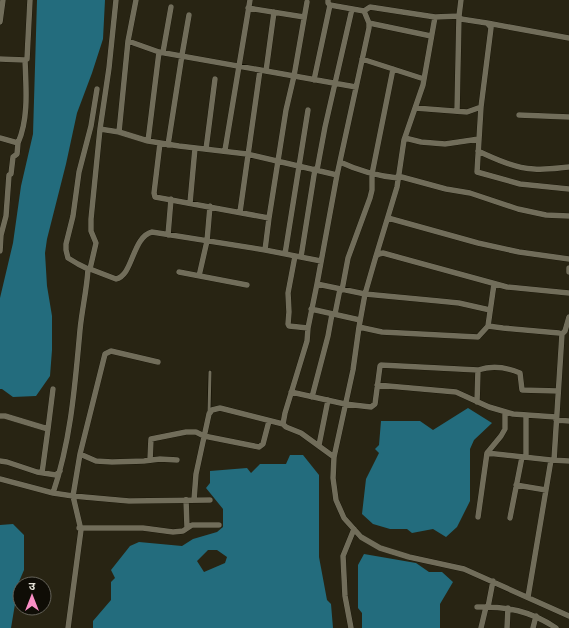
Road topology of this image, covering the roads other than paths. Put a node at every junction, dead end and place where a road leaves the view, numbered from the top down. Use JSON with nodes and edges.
{"nodes":[{"id":1,"x":3,"y":0,"type":"edge"},
{"id":2,"x":30,"y":0,"type":"edge"},
{"id":3,"x":116,"y":0,"type":"edge"},
{"id":4,"x":136,"y":0,"type":"edge"},
{"id":5,"x":250,"y":0,"type":"edge"},
{"id":6,"x":461,"y":0,"type":"edge"},
{"id":7,"x":307,"y":2,"type":"dead end"},
{"id":8,"x":329,"y":2,"type":"edge"},
{"id":9,"x":171,"y":6,"type":"dead end"},
{"id":10,"x":248,"y":8,"type":"junction"},
{"id":11,"x":352,"y":9,"type":"junction"},
{"id":12,"x":364,"y":11,"type":"junction"},
{"id":13,"x":274,"y":12,"type":"junction"},
{"id":14,"x":189,"y":15,"type":"dead end"},
{"id":15,"x":459,"y":16,"type":"junction"},
{"id":16,"x":304,"y":17,"type":"junction"},
{"id":17,"x":435,"y":17,"type":"junction"},
{"id":18,"x":0,"y":22,"type":"edge"},
{"id":19,"x":369,"y":23,"type":"junction"},
{"id":20,"x":487,"y":23,"type":"junction"},
{"id":21,"x":431,"y":36,"type":"junction"},
{"id":22,"x":569,"y":38,"type":"edge"},
{"id":23,"x":128,"y":41,"type":"junction"},
{"id":24,"x":161,"y":52,"type":"junction"},
{"id":25,"x":182,"y":55,"type":"junction"},
{"id":26,"x":0,"y":59,"type":"edge"},
{"id":27,"x":362,"y":59,"type":"junction"},
{"id":28,"x":25,"y":60,"type":"junction"},
{"id":29,"x":239,"y":66,"type":"junction"},
{"id":30,"x":392,"y":69,"type":"junction"},
{"id":31,"x":263,"y":70,"type":"junction"},
{"id":32,"x":294,"y":76,"type":"junction"},
{"id":33,"x":215,"y":78,"type":"dead end"},
{"id":34,"x":424,"y":79,"type":"junction"},
{"id":35,"x":314,"y":80,"type":"junction"},
{"id":36,"x":335,"y":84,"type":"junction"},
{"id":37,"x":356,"y":87,"type":"junction"},
{"id":38,"x":97,"y":89,"type":"dead end"},
{"id":39,"x":481,"y":107,"type":"junction"},
{"id":40,"x":415,"y":108,"type":"junction"},
{"id":41,"x":308,"y":110,"type":"dead end"},
{"id":42,"x":457,"y":111,"type":"junction"},
{"id":43,"x":519,"y":115,"type":"dead end"},
{"id":44,"x":569,"y":117,"type":"edge"},
{"id":45,"x":100,"y":129,"type":"junction"},
{"id":46,"x":119,"y":132,"type":"junction"},
{"id":47,"x":0,"y":138,"type":"edge"},
{"id":48,"x":405,"y":138,"type":"junction"},
{"id":49,"x":479,"y":139,"type":"junction"},
{"id":50,"x":148,"y":141,"type":"junction"},
{"id":51,"x":18,"y":143,"type":"junction"},
{"id":52,"x":160,"y":143,"type":"junction"},
{"id":53,"x":168,"y":145,"type":"junction"},
{"id":54,"x":195,"y":148,"type":"junction"},
{"id":55,"x":206,"y":149,"type":"junction"},
{"id":56,"x":225,"y":150,"type":"junction"},
{"id":57,"x":478,"y":151,"type":"junction"},
{"id":58,"x":247,"y":154,"type":"junction"},
{"id":59,"x":279,"y":161,"type":"junction"},
{"id":60,"x":340,"y":162,"type":"junction"},
{"id":61,"x":299,"y":166,"type":"junction"},
{"id":62,"x":569,"y":167,"type":"edge"},
{"id":63,"x":316,"y":170,"type":"junction"},
{"id":64,"x":337,"y":174,"type":"junction"},
{"id":65,"x":372,"y":174,"type":"junction"},
{"id":66,"x":398,"y":177,"type":"junction"},
{"id":67,"x":569,"y":189,"type":"edge"},
{"id":68,"x":171,"y":199,"type":"junction"},
{"id":69,"x":190,"y":203,"type":"junction"},
{"id":70,"x":210,"y":206,"type":"junction"},
{"id":71,"x":240,"y":212,"type":"junction"},
{"id":72,"x":569,"y":216,"type":"edge"},
{"id":73,"x":269,"y":218,"type":"junction"},
{"id":74,"x":388,"y":218,"type":"junction"},
{"id":75,"x":168,"y":235,"type":"junction"},
{"id":76,"x":207,"y":241,"type":"junction"},
{"id":77,"x":265,"y":250,"type":"junction"},
{"id":78,"x":0,"y":251,"type":"edge"},
{"id":79,"x":284,"y":254,"type":"junction"},
{"id":80,"x":376,"y":256,"type":"junction"},
{"id":81,"x":298,"y":257,"type":"junction"},
{"id":82,"x":569,"y":259,"type":"edge"},
{"id":83,"x":321,"y":262,"type":"junction"},
{"id":84,"x":569,"y":268,"type":"edge"},
{"id":85,"x":89,"y":269,"type":"junction"},
{"id":86,"x":179,"y":272,"type":"dead end"},
{"id":87,"x":569,"y":272,"type":"edge"},
{"id":88,"x":200,"y":276,"type":"junction"},
{"id":89,"x":316,"y":284,"type":"junction"},
{"id":90,"x":494,"y":284,"type":"junction"},
{"id":91,"x":247,"y":285,"type":"dead end"},
{"id":92,"x":341,"y":289,"type":"junction"},
{"id":93,"x":569,"y":292,"type":"edge"},
{"id":94,"x":365,"y":294,"type":"junction"},
{"id":95,"x":312,"y":309,"type":"junction"},
{"id":96,"x":490,"y":310,"type":"junction"},
{"id":97,"x":333,"y":314,"type":"junction"},
{"id":98,"x":569,"y":317,"type":"edge"},
{"id":99,"x":360,"y":320,"type":"junction"},
{"id":100,"x":488,"y":326,"type":"junction"},
{"id":101,"x":358,"y":327,"type":"junction"},
{"id":102,"x":308,"y":328,"type":"junction"},
{"id":103,"x":562,"y":334,"type":"junction"},
{"id":104,"x":158,"y":362,"type":"dead end"},
{"id":105,"x":478,"y":370,"type":"junction"},
{"id":106,"x":210,"y":372,"type":"dead end"},
{"id":107,"x":377,"y":385,"type":"junction"},
{"id":108,"x":53,"y":389,"type":"dead end"},
{"id":109,"x":558,"y":391,"type":"junction"},
{"id":110,"x":291,"y":392,"type":"junction"},
{"id":111,"x":312,"y":396,"type":"junction"},
{"id":112,"x":328,"y":400,"type":"junction"},
{"id":113,"x":477,"y":402,"type":"junction"},
{"id":114,"x":345,"y":404,"type":"junction"},
{"id":115,"x":505,"y":412,"type":"junction"},
{"id":116,"x":209,"y":414,"type":"junction"},
{"id":117,"x":526,"y":415,"type":"junction"},
{"id":118,"x":0,"y":416,"type":"edge"},
{"id":119,"x":556,"y":419,"type":"junction"},
{"id":120,"x":269,"y":421,"type":"junction"},
{"id":121,"x":569,"y":421,"type":"edge"},
{"id":122,"x":283,"y":424,"type":"junction"},
{"id":123,"x":48,"y":429,"type":"junction"},
{"id":124,"x":204,"y":436,"type":"junction"},
{"id":125,"x":319,"y":446,"type":"junction"},
{"id":126,"x":487,"y":453,"type":"junction"},
{"id":127,"x":80,"y":454,"type":"junction"},
{"id":128,"x":334,"y":457,"type":"junction"},
{"id":129,"x":524,"y":457,"type":"junction"},
{"id":130,"x":150,"y":460,"type":"junction"},
{"id":131,"x":177,"y":460,"type":"dead end"},
{"id":132,"x":553,"y":460,"type":"junction"},
{"id":133,"x":0,"y":461,"type":"edge"},
{"id":134,"x":569,"y":461,"type":"edge"},
{"id":135,"x":61,"y":471,"type":"junction"},
{"id":136,"x":42,"y":473,"type":"junction"},
{"id":137,"x":0,"y":479,"type":"edge"},
{"id":138,"x":516,"y":485,"type":"junction"},
{"id":139,"x":546,"y":490,"type":"junction"},
{"id":140,"x":53,"y":493,"type":"junction"},
{"id":141,"x":72,"y":496,"type":"junction"},
{"id":142,"x":186,"y":500,"type":"junction"},
{"id":143,"x":194,"y":500,"type":"junction"},
{"id":144,"x":210,"y":500,"type":"dead end"},
{"id":145,"x":478,"y":517,"type":"dead end"},
{"id":146,"x":510,"y":518,"type":"dead end"},
{"id":147,"x":220,"y":525,"type":"dead end"},
{"id":148,"x":187,"y":527,"type":"junction"},
{"id":149,"x":79,"y":528,"type":"junction"},
{"id":150,"x":354,"y":529,"type":"junction"},
{"id":151,"x":493,"y":581,"type":"junction"},
{"id":152,"x":528,"y":597,"type":"junction"},
{"id":153,"x":477,"y":607,"type":"dead end"},
{"id":154,"x":487,"y":607,"type":"junction"},
{"id":155,"x":508,"y":608,"type":"junction"},
{"id":156,"x":536,"y":616,"type":"junction"},
{"id":157,"x":569,"y":616,"type":"edge"},
{"id":158,"x":68,"y":628,"type":"edge"},
{"id":159,"x":351,"y":628,"type":"edge"},
{"id":160,"x":481,"y":628,"type":"edge"},
{"id":161,"x":507,"y":628,"type":"edge"},
{"id":162,"x":533,"y":628,"type":"edge"},
{"id":163,"x":556,"y":628,"type":"edge"}],
"edges":[{"from":1,"to":18,"type":"street"},
{"from":2,"to":28,"type":"street"},
{"from":3,"to":45,"type":"street"},
{"from":4,"to":23,"type":"street"},
{"from":5,"to":10,"type":"street"},
{"from":6,"to":15,"type":"street"},
{"from":7,"to":16,"type":"street"},
{"from":8,"to":11,"type":"street"},
{"from":8,"to":35,"type":"street"},
{"from":9,"to":24,"type":"street"},
{"from":10,"to":13,"type":"street"},
{"from":10,"to":29,"type":"street"},
{"from":11,"to":12,"type":"street"},
{"from":11,"to":36,"type":"street"},
{"from":12,"to":17,"type":"street"},
{"from":12,"to":19,"type":"street"},
{"from":13,"to":16,"type":"street"},
{"from":13,"to":31,"type":"street"},
{"from":14,"to":25,"type":"street"},
{"from":15,"to":17,"type":"street"},
{"from":15,"to":20,"type":"street"},
{"from":15,"to":42,"type":"street"},
{"from":16,"to":32,"type":"street"},
{"from":17,"to":21,"type":"street"},
{"from":19,"to":21,"type":"street"},
{"from":19,"to":27,"type":"street"},
{"from":20,"to":22,"type":"street"},
{"from":20,"to":39,"type":"street"},
{"from":21,"to":34,"type":"street"},
{"from":23,"to":24,"type":"street"},
{"from":23,"to":46,"type":"street"},
{"from":24,"to":25,"type":"street"},
{"from":24,"to":50,"type":"street"},
{"from":25,"to":29,"type":"street"},
{"from":25,"to":53,"type":"street"},
{"from":26,"to":28,"type":"street"},
{"from":27,"to":30,"type":"street"},
{"from":27,"to":37,"type":"street"},
{"from":28,"to":51,"type":"street"},
{"from":29,"to":31,"type":"street"},
{"from":29,"to":56,"type":"street"},
{"from":30,"to":34,"type":"street"},
{"from":30,"to":65,"type":"street"},
{"from":31,"to":32,"type":"street"},
{"from":31,"to":58,"type":"street"},
{"from":32,"to":35,"type":"street"},
{"from":32,"to":59,"type":"street"},
{"from":33,"to":55,"type":"street"},
{"from":34,"to":40,"type":"street"},
{"from":35,"to":36,"type":"street"},
{"from":36,"to":37,"type":"street"},
{"from":36,"to":63,"type":"street"},
{"from":37,"to":60,"type":"street"},
{"from":38,"to":85,"type":"street"},
{"from":39,"to":42,"type":"street"},
{"from":39,"to":49,"type":"street"},
{"from":40,"to":42,"type":"street"},
{"from":40,"to":48,"type":"street"},
{"from":41,"to":61,"type":"street"},
{"from":43,"to":44,"type":"street"},
{"from":45,"to":46,"type":"street"},
{"from":45,"to":85,"type":"street"},
{"from":46,"to":50,"type":"street"},
{"from":47,"to":51,"type":"street"},
{"from":48,"to":49,"type":"street"},
{"from":48,"to":66,"type":"street"},
{"from":49,"to":57,"type":"street"},
{"from":50,"to":52,"type":"street"},
{"from":51,"to":78,"type":"street"},
{"from":52,"to":53,"type":"street"},
{"from":52,"to":68,"type":"street"},
{"from":53,"to":54,"type":"street"},
{"from":54,"to":55,"type":"street"},
{"from":54,"to":69,"type":"street"},
{"from":55,"to":56,"type":"street"},
{"from":56,"to":58,"type":"street"},
{"from":57,"to":62,"type":"street"},
{"from":57,"to":67,"type":"street"},
{"from":58,"to":59,"type":"street"},
{"from":58,"to":71,"type":"street"},
{"from":59,"to":61,"type":"street"},
{"from":59,"to":73,"type":"street"},
{"from":60,"to":64,"type":"street"},
{"from":60,"to":65,"type":"street"},
{"from":61,"to":63,"type":"street"},
{"from":61,"to":79,"type":"street"},
{"from":63,"to":64,"type":"street"},
{"from":63,"to":81,"type":"street"},
{"from":64,"to":83,"type":"street"},
{"from":65,"to":66,"type":"street"},
{"from":65,"to":92,"type":"street"},
{"from":66,"to":72,"type":"street"},
{"from":66,"to":74,"type":"street"},
{"from":68,"to":69,"type":"street"},
{"from":68,"to":75,"type":"street"},
{"from":69,"to":70,"type":"street"},
{"from":70,"to":71,"type":"street"},
{"from":70,"to":76,"type":"street"},
{"from":71,"to":73,"type":"street"},
{"from":73,"to":77,"type":"street"},
{"from":74,"to":80,"type":"street"},
{"from":74,"to":82,"type":"street"},
{"from":75,"to":76,"type":"street"},
{"from":75,"to":85,"type":"street"},
{"from":76,"to":77,"type":"street"},
{"from":76,"to":88,"type":"street"},
{"from":77,"to":79,"type":"street"},
{"from":79,"to":81,"type":"street"},
{"from":80,"to":90,"type":"street"},
{"from":80,"to":94,"type":"street"},
{"from":81,"to":83,"type":"street"},
{"from":81,"to":102,"type":"street"},
{"from":83,"to":89,"type":"street"},
{"from":84,"to":87,"type":"street"},
{"from":85,"to":135,"type":"street"},
{"from":86,"to":88,"type":"street"},
{"from":88,"to":91,"type":"street"},
{"from":89,"to":92,"type":"street"},
{"from":89,"to":95,"type":"street"},
{"from":90,"to":93,"type":"street"},
{"from":90,"to":96,"type":"street"},
{"from":92,"to":94,"type":"street"},
{"from":92,"to":97,"type":"street"},
{"from":94,"to":96,"type":"street"},
{"from":94,"to":99,"type":"street"},
{"from":95,"to":97,"type":"street"},
{"from":95,"to":102,"type":"street"},
{"from":96,"to":100,"type":"street"},
{"from":97,"to":99,"type":"street"},
{"from":97,"to":111,"type":"street"},
{"from":98,"to":103,"type":"street"},
{"from":99,"to":101,"type":"street"},
{"from":100,"to":101,"type":"street"},
{"from":100,"to":103,"type":"street"},
{"from":101,"to":114,"type":"street"},
{"from":102,"to":110,"type":"street"},
{"from":103,"to":109,"type":"street"},
{"from":104,"to":127,"type":"street"},
{"from":105,"to":107,"type":"street"},
{"from":105,"to":109,"type":"street"},
{"from":105,"to":113,"type":"street"},
{"from":106,"to":116,"type":"lane"},
{"from":107,"to":113,"type":"street"},
{"from":107,"to":114,"type":"street"},
{"from":108,"to":123,"type":"street"},
{"from":109,"to":119,"type":"street"},
{"from":110,"to":111,"type":"street"},
{"from":110,"to":122,"type":"street"},
{"from":111,"to":112,"type":"street"},
{"from":112,"to":114,"type":"street"},
{"from":112,"to":125,"type":"street"},
{"from":113,"to":115,"type":"street"},
{"from":114,"to":128,"type":"street"},
{"from":115,"to":117,"type":"street"},
{"from":115,"to":126,"type":"street"},
{"from":116,"to":120,"type":"street"},
{"from":116,"to":124,"type":"street"},
{"from":117,"to":119,"type":"street"},
{"from":117,"to":129,"type":"street"},
{"from":118,"to":123,"type":"street"},
{"from":119,"to":121,"type":"street"},
{"from":119,"to":132,"type":"street"},
{"from":120,"to":122,"type":"street"},
{"from":120,"to":124,"type":"street"},
{"from":122,"to":125,"type":"street"},
{"from":123,"to":136,"type":"street"},
{"from":124,"to":130,"type":"street"},
{"from":124,"to":143,"type":"street"},
{"from":125,"to":128,"type":"street"},
{"from":126,"to":129,"type":"street"},
{"from":126,"to":145,"type":"street"},
{"from":127,"to":130,"type":"street"},
{"from":127,"to":141,"type":"street"},
{"from":128,"to":150,"type":"street"},
{"from":129,"to":132,"type":"street"},
{"from":129,"to":138,"type":"street"},
{"from":130,"to":131,"type":"street"},
{"from":132,"to":134,"type":"street"},
{"from":132,"to":139,"type":"street"},
{"from":133,"to":136,"type":"street"},
{"from":135,"to":136,"type":"street"},
{"from":135,"to":140,"type":"street"},
{"from":137,"to":140,"type":"street"},
{"from":138,"to":139,"type":"street"},
{"from":138,"to":146,"type":"street"},
{"from":139,"to":152,"type":"street"},
{"from":140,"to":141,"type":"street"},
{"from":141,"to":142,"type":"street"},
{"from":141,"to":149,"type":"street"},
{"from":142,"to":143,"type":"street"},
{"from":142,"to":148,"type":"street"},
{"from":143,"to":144,"type":"street"},
{"from":147,"to":148,"type":"street"},
{"from":148,"to":149,"type":"street"},
{"from":149,"to":158,"type":"street"},
{"from":150,"to":151,"type":"street"},
{"from":150,"to":159,"type":"street"},
{"from":151,"to":152,"type":"street"},
{"from":151,"to":154,"type":"street"},
{"from":152,"to":157,"type":"street"},
{"from":153,"to":154,"type":"street"},
{"from":154,"to":155,"type":"street"},
{"from":154,"to":160,"type":"street"},
{"from":155,"to":156,"type":"street"},
{"from":155,"to":161,"type":"street"},
{"from":156,"to":162,"type":"street"},
{"from":156,"to":163,"type":"street"}]}
